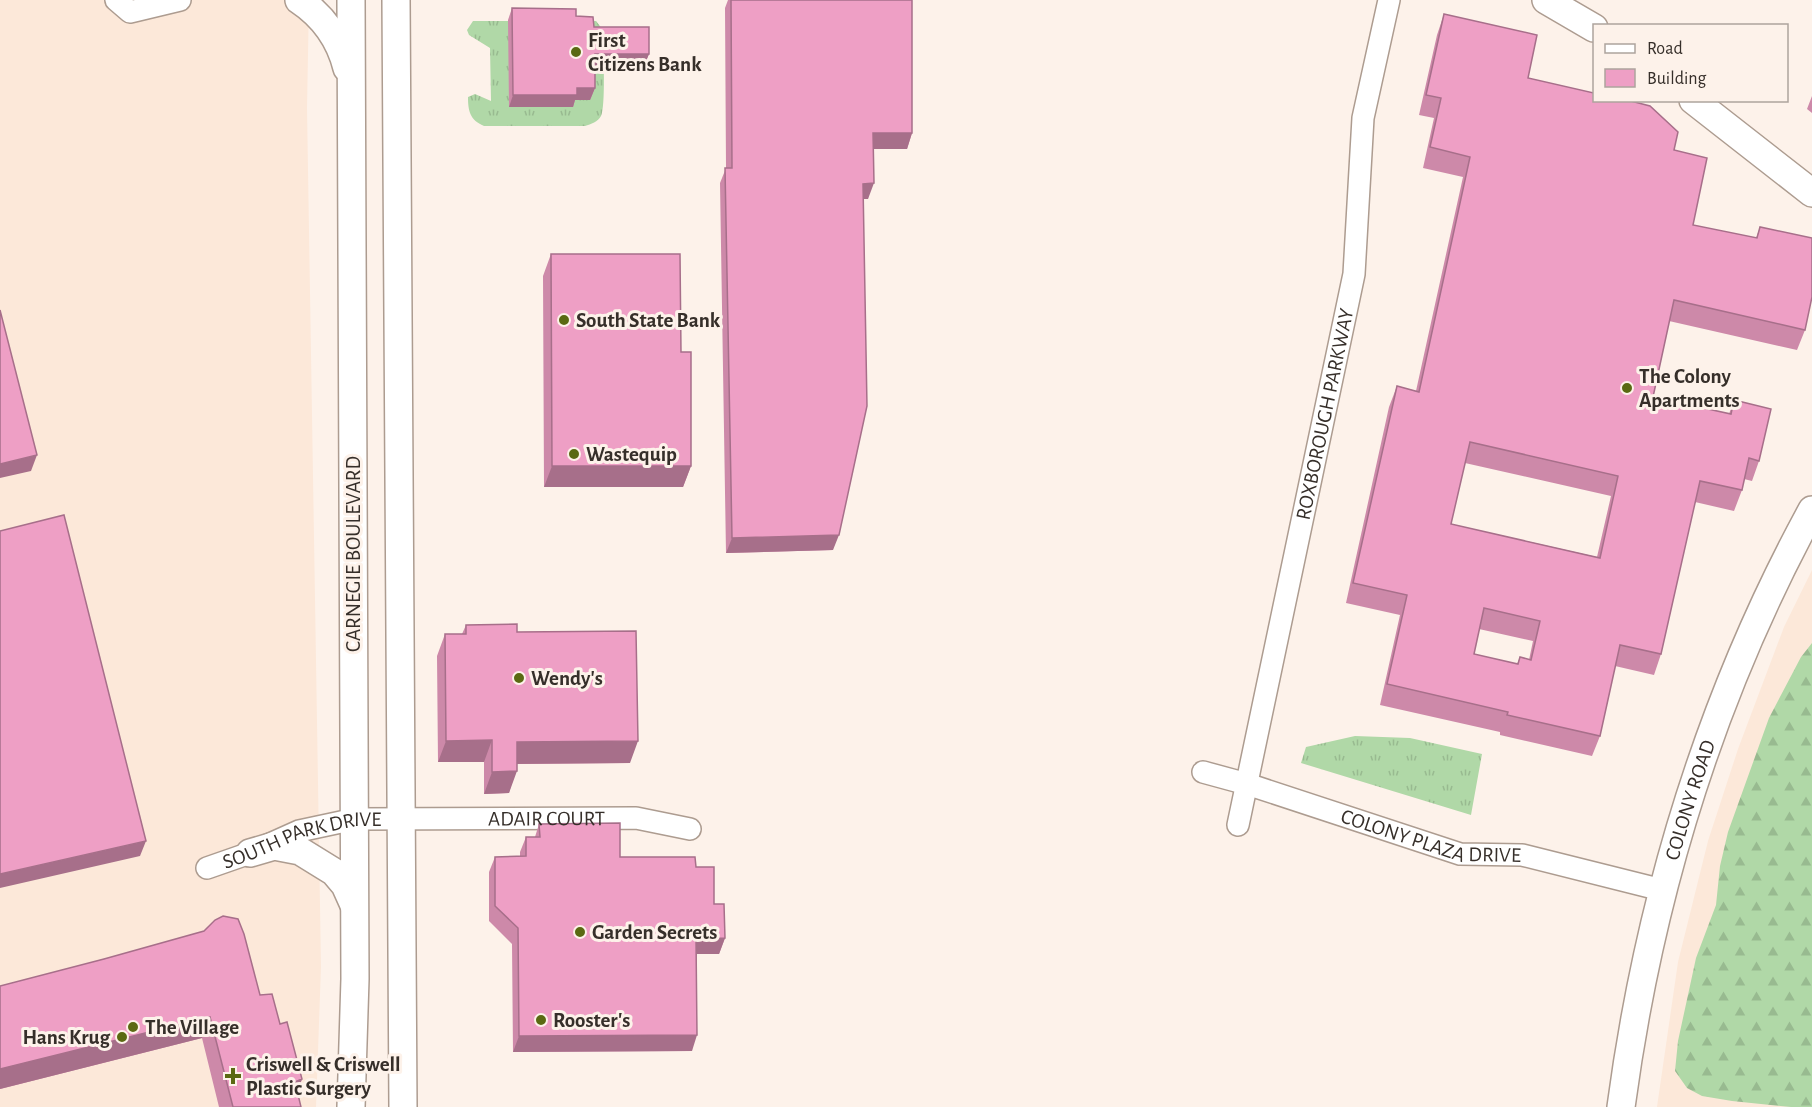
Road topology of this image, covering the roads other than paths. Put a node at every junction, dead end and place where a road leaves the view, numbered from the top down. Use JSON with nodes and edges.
{"nodes":[{"id":1,"x":116,"y":0,"type":"edge"},
{"id":2,"x":180,"y":0,"type":"edge"},
{"id":3,"x":298,"y":0,"type":"edge"},
{"id":4,"x":351,"y":0,"type":"edge"},
{"id":5,"x":396,"y":0,"type":"edge"},
{"id":6,"x":1389,"y":0,"type":"edge"},
{"id":7,"x":1546,"y":0,"type":"edge"},
{"id":8,"x":1593,"y":27,"type":"edge"},
{"id":9,"x":351,"y":87,"type":"junction"},
{"id":10,"x":1696,"y":102,"type":"edge"},
{"id":11,"x":1812,"y":194,"type":"edge"},
{"id":12,"x":1812,"y":510,"type":"edge"},
{"id":13,"x":1203,"y":772,"type":"dead end"},
{"id":14,"x":1247,"y":784,"type":"junction"},
{"id":15,"x":401,"y":818,"type":"junction"},
{"id":16,"x":355,"y":819,"type":"junction"},
{"id":17,"x":1238,"y":825,"type":"dead end"},
{"id":18,"x":690,"y":830,"type":"dead end"},
{"id":19,"x":250,"y":853,"type":"junction"},
{"id":20,"x":207,"y":868,"type":"dead end"},
{"id":21,"x":1662,"y":890,"type":"junction"},
{"id":22,"x":355,"y":908,"type":"junction"},
{"id":23,"x":351,"y":1107,"type":"edge"},
{"id":24,"x":403,"y":1107,"type":"edge"},
{"id":25,"x":1621,"y":1107,"type":"edge"}],
"edges":[{"from":1,"to":2,"type":"street"},
{"from":3,"to":9,"type":"street"},
{"from":4,"to":9,"type":"street","name":"CARNEGIE BOULEVARD"},
{"from":5,"to":15,"type":"street"},
{"from":6,"to":14,"type":"street","name":"ROXBOROUGH PARKWAY"},
{"from":7,"to":8,"type":"street"},
{"from":9,"to":16,"type":"street","name":"CARNEGIE BOULEVARD"},
{"from":10,"to":11,"type":"street"},
{"from":12,"to":21,"type":"street","name":"COLONY ROAD"},
{"from":13,"to":14,"type":"street","name":"COLONY PLAZA DRIVE"},
{"from":14,"to":17,"type":"street","name":"ROXBOROUGH PARKWAY"},
{"from":14,"to":21,"type":"street","name":"COLONY PLAZA DRIVE"},
{"from":15,"to":16,"type":"street","name":"SOUTH PARK DRIVE"},
{"from":15,"to":18,"type":"street","name":"ADAIR COURT"},
{"from":15,"to":24,"type":"street"},
{"from":16,"to":19,"type":"street","name":"SOUTH PARK DRIVE"},
{"from":16,"to":22,"type":"street","name":"CARNEGIE BOULEVARD"},
{"from":19,"to":20,"type":"street","name":"SOUTH PARK DRIVE"},
{"from":19,"to":22,"type":"street"},
{"from":21,"to":25,"type":"street","name":"COLONY ROAD"},
{"from":22,"to":23,"type":"street","name":"CARNEGIE BOULEVARD"}]}
